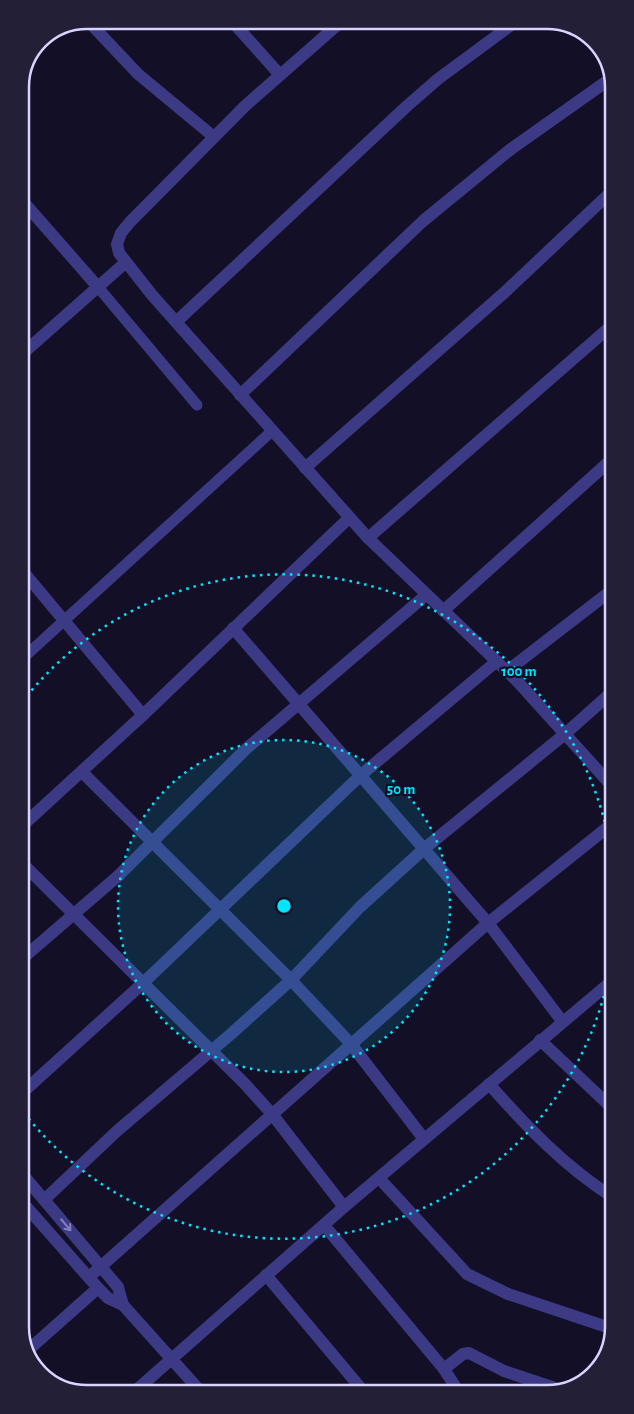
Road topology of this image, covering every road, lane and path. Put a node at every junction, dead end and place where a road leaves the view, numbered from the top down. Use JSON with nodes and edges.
{"nodes":[{"id":1,"x":96,"y":29,"type":"edge"},
{"id":2,"x":239,"y":29,"type":"edge"},
{"id":3,"x":333,"y":29,"type":"edge"},
{"id":4,"x":506,"y":29,"type":"edge"},
{"id":5,"x":280,"y":75,"type":"junction"},
{"id":6,"x":605,"y":82,"type":"edge"},
{"id":7,"x":214,"y":137,"type":"junction"},
{"id":8,"x":605,"y":198,"type":"edge"},
{"id":9,"x":29,"y":208,"type":"edge"},
{"id":10,"x":125,"y":263,"type":"junction"},
{"id":11,"x":98,"y":287,"type":"junction"},
{"id":12,"x":176,"y":322,"type":"junction"},
{"id":13,"x":605,"y":331,"type":"edge"},
{"id":14,"x":29,"y":348,"type":"edge"},
{"id":15,"x":240,"y":395,"type":"junction"},
{"id":16,"x":197,"y":405,"type":"dead end"},
{"id":17,"x":272,"y":431,"type":"junction"},
{"id":18,"x":605,"y":465,"type":"edge"},
{"id":19,"x":305,"y":468,"type":"junction"},
{"id":20,"x":349,"y":518,"type":"junction"},
{"id":21,"x":368,"y":538,"type":"junction"},
{"id":22,"x":29,"y":578,"type":"edge"},
{"id":23,"x":426,"y":595,"type":"junction"},
{"id":24,"x":605,"y":595,"type":"edge"},
{"id":25,"x":443,"y":610,"type":"junction"},
{"id":26,"x":64,"y":620,"type":"junction"},
{"id":27,"x":233,"y":628,"type":"junction"},
{"id":28,"x":29,"y":652,"type":"edge"},
{"id":29,"x":497,"y":661,"type":"junction"},
{"id":30,"x":507,"y":671,"type":"junction"},
{"id":31,"x":605,"y":698,"type":"edge"},
{"id":32,"x":298,"y":702,"type":"junction"},
{"id":33,"x":143,"y":715,"type":"junction"},
{"id":34,"x":565,"y":734,"type":"junction"},
{"id":35,"x":82,"y":772,"type":"junction"},
{"id":36,"x":361,"y":775,"type":"junction"},
{"id":37,"x":605,"y":778,"type":"edge"},
{"id":38,"x":29,"y":820,"type":"edge"},
{"id":39,"x":605,"y":829,"type":"edge"},
{"id":40,"x":154,"y":843,"type":"junction"},
{"id":41,"x":424,"y":848,"type":"junction"},
{"id":42,"x":29,"y":870,"type":"edge"},
{"id":43,"x":220,"y":909,"type":"junction"},
{"id":44,"x":74,"y":915,"type":"junction"},
{"id":45,"x":488,"y":923,"type":"junction"},
{"id":46,"x":29,"y":952,"type":"edge"},
{"id":47,"x":291,"y":980,"type":"junction"},
{"id":48,"x":142,"y":984,"type":"junction"},
{"id":49,"x":605,"y":986,"type":"edge"},
{"id":50,"x":562,"y":1021,"type":"junction"},
{"id":51,"x":540,"y":1040,"type":"junction"},
{"id":52,"x":351,"y":1044,"type":"junction"},
{"id":53,"x":212,"y":1051,"type":"junction"},
{"id":54,"x":489,"y":1084,"type":"junction"},
{"id":55,"x":29,"y":1087,"type":"edge"},
{"id":56,"x":605,"y":1101,"type":"edge"},
{"id":57,"x":272,"y":1114,"type":"junction"},
{"id":58,"x":424,"y":1139,"type":"junction"},
{"id":59,"x":379,"y":1178,"type":"junction"},
{"id":60,"x":29,"y":1181,"type":"edge"},
{"id":61,"x":605,"y":1192,"type":"edge"},
{"id":62,"x":44,"y":1199,"type":"junction"},
{"id":63,"x":344,"y":1207,"type":"junction"},
{"id":64,"x":29,"y":1210,"type":"edge"},
{"id":65,"x":324,"y":1225,"type":"junction"},
{"id":66,"x":102,"y":1267,"type":"junction"},
{"id":67,"x":266,"y":1275,"type":"junction"},
{"id":68,"x":89,"y":1277,"type":"junction"},
{"id":69,"x":98,"y":1288,"type":"junction"},
{"id":70,"x":123,"y":1305,"type":"junction"},
{"id":71,"x":605,"y":1327,"type":"edge"},
{"id":72,"x":32,"y":1346,"type":"edge"},
{"id":73,"x":174,"y":1360,"type":"junction"},
{"id":74,"x":444,"y":1370,"type":"junction"},
{"id":75,"x":144,"y":1385,"type":"edge"},
{"id":76,"x":195,"y":1385,"type":"edge"},
{"id":77,"x":358,"y":1385,"type":"edge"},
{"id":78,"x":454,"y":1385,"type":"edge"},
{"id":79,"x":545,"y":1385,"type":"edge"}],
"edges":[{"from":1,"to":7,"type":"street"},
{"from":2,"to":5,"type":"street"},
{"from":3,"to":5,"type":"street"},
{"from":4,"to":12,"type":"street"},
{"from":5,"to":7,"type":"street"},
{"from":6,"to":15,"type":"street"},
{"from":7,"to":10,"type":"street"},
{"from":8,"to":19,"type":"street"},
{"from":9,"to":11,"type":"street"},
{"from":10,"to":11,"type":"street"},
{"from":10,"to":12,"type":"street"},
{"from":11,"to":14,"type":"street"},
{"from":11,"to":16,"type":"lane"},
{"from":12,"to":15,"type":"street"},
{"from":13,"to":21,"type":"street"},
{"from":15,"to":17,"type":"street"},
{"from":17,"to":19,"type":"street"},
{"from":17,"to":26,"type":"lane"},
{"from":18,"to":25,"type":"street"},
{"from":19,"to":20,"type":"street"},
{"from":20,"to":21,"type":"street"},
{"from":20,"to":27,"type":"street"},
{"from":21,"to":23,"type":"street"},
{"from":22,"to":26,"type":"street"},
{"from":23,"to":25,"type":"street"},
{"from":23,"to":32,"type":"street"},
{"from":24,"to":30,"type":"street"},
{"from":25,"to":29,"type":"street"},
{"from":26,"to":28,"type":"lane"},
{"from":26,"to":33,"type":"street"},
{"from":27,"to":32,"type":"street"},
{"from":27,"to":33,"type":"street"},
{"from":29,"to":30,"type":"street"},
{"from":29,"to":36,"type":"street"},
{"from":30,"to":34,"type":"street"},
{"from":31,"to":34,"type":"street"},
{"from":32,"to":36,"type":"street"},
{"from":32,"to":40,"type":"street"},
{"from":33,"to":35,"type":"street"},
{"from":34,"to":37,"type":"street"},
{"from":34,"to":41,"type":"street"},
{"from":35,"to":38,"type":"street"},
{"from":35,"to":40,"type":"street"},
{"from":36,"to":41,"type":"street"},
{"from":36,"to":43,"type":"street"},
{"from":39,"to":45,"type":"street"},
{"from":40,"to":43,"type":"street"},
{"from":40,"to":44,"type":"street"},
{"from":41,"to":45,"type":"street"},
{"from":41,"to":47,"type":"street"},
{"from":42,"to":44,"type":"street"},
{"from":43,"to":47,"type":"street"},
{"from":43,"to":48,"type":"street"},
{"from":44,"to":46,"type":"street"},
{"from":44,"to":48,"type":"street"},
{"from":45,"to":50,"type":"street"},
{"from":45,"to":52,"type":"street"},
{"from":47,"to":52,"type":"street"},
{"from":47,"to":53,"type":"street"},
{"from":48,"to":53,"type":"street"},
{"from":48,"to":55,"type":"street"},
{"from":49,"to":50,"type":"street"},
{"from":50,"to":51,"type":"street"},
{"from":51,"to":54,"type":"street"},
{"from":51,"to":56,"type":"street"},
{"from":52,"to":57,"type":"street"},
{"from":52,"to":58,"type":"street"},
{"from":53,"to":57,"type":"street"},
{"from":53,"to":62,"type":"street"},
{"from":54,"to":58,"type":"street"},
{"from":54,"to":61,"type":"street"},
{"from":57,"to":63,"type":"street"},
{"from":57,"to":66,"type":"street"},
{"from":58,"to":59,"type":"street"},
{"from":59,"to":63,"type":"street"},
{"from":59,"to":71,"type":"street"},
{"from":60,"to":62,"type":"street"},
{"from":62,"to":66,"type":"street","one_way":true},
{"from":63,"to":65,"type":"street"},
{"from":64,"to":68,"type":"street"},
{"from":65,"to":67,"type":"street"},
{"from":65,"to":74,"type":"street"},
{"from":66,"to":68,"type":"street"},
{"from":66,"to":70,"type":"street"},
{"from":67,"to":73,"type":"street"},
{"from":67,"to":77,"type":"street"},
{"from":68,"to":69,"type":"street"},
{"from":69,"to":70,"type":"street"},
{"from":69,"to":72,"type":"street"},
{"from":70,"to":73,"type":"street"},
{"from":73,"to":75,"type":"street"},
{"from":73,"to":76,"type":"street"},
{"from":74,"to":78,"type":"street"},
{"from":74,"to":79,"type":"street"}]}
